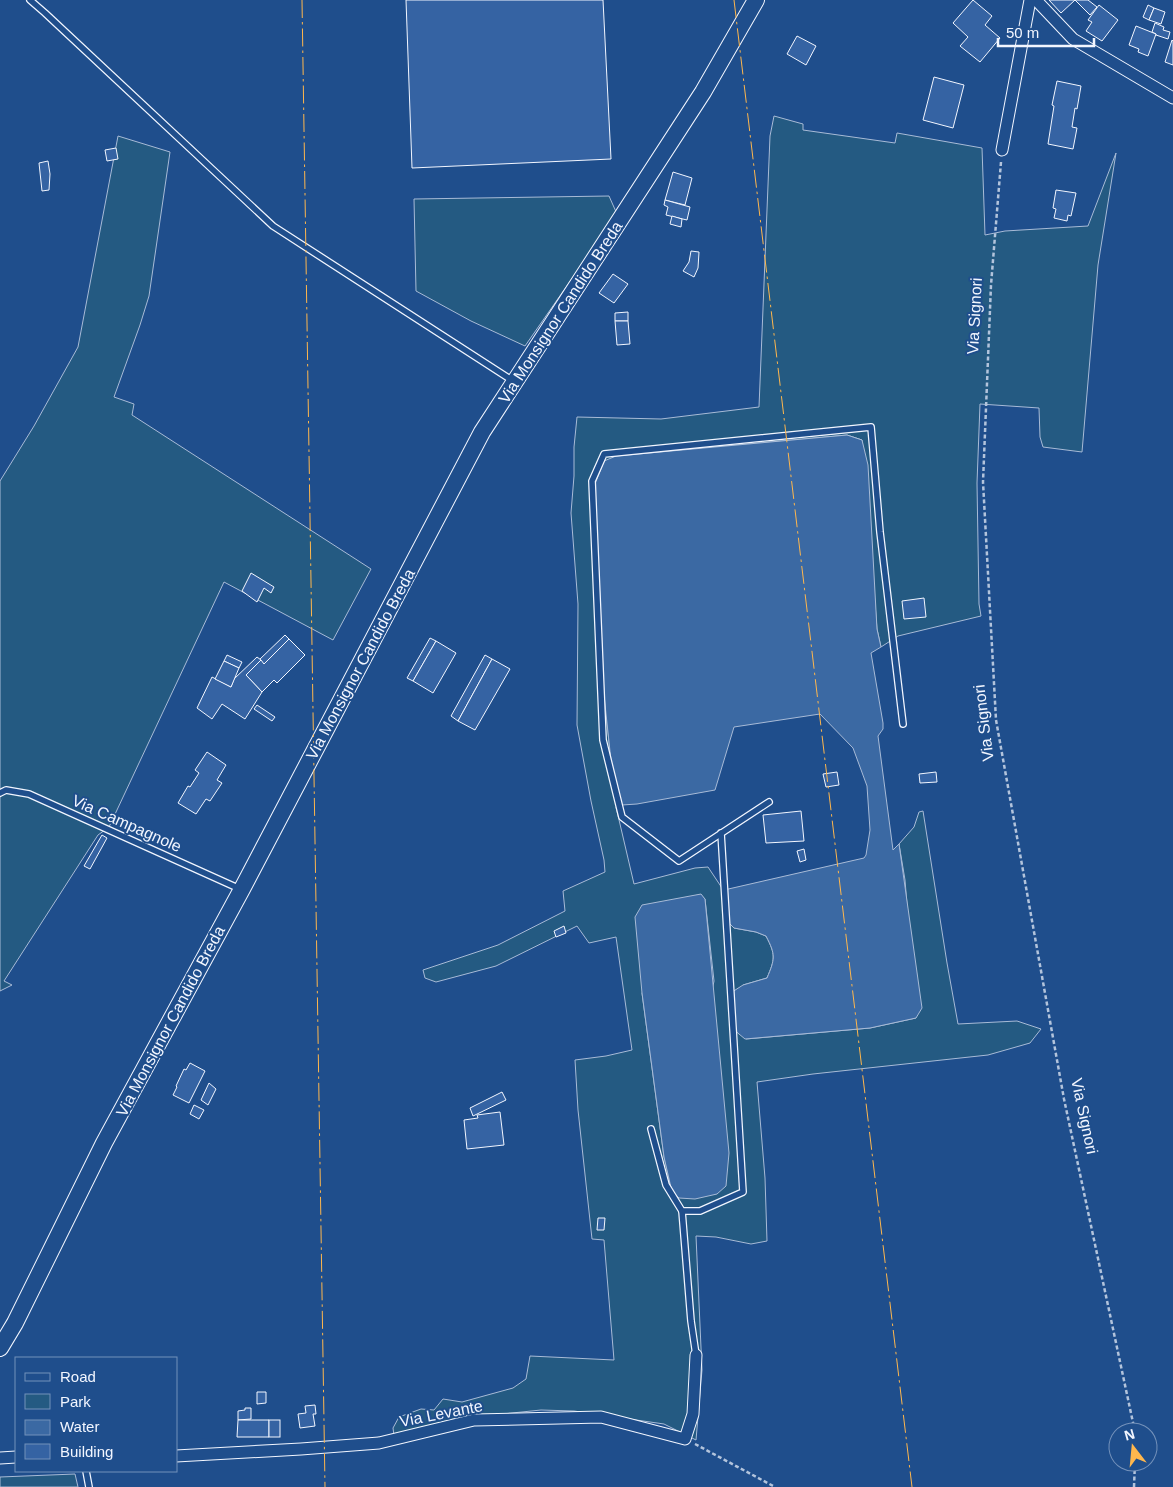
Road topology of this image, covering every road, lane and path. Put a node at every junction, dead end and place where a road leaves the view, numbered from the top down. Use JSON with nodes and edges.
{"nodes":[{"id":1,"x":30,"y":0,"type":"edge"},
{"id":2,"x":756,"y":0,"type":"edge"},
{"id":3,"x":1030,"y":0,"type":"edge"},
{"id":4,"x":1036,"y":0,"type":"edge"},
{"id":5,"x":1173,"y":98,"type":"edge"},
{"id":6,"x":1002,"y":150,"type":"joint"},
{"id":7,"x":515,"y":382,"type":"junction"},
{"id":8,"x":903,"y":724,"type":"dead end"},
{"id":9,"x":0,"y":793,"type":"edge"},
{"id":10,"x":769,"y":802,"type":"dead end"},
{"id":11,"x":721,"y":833,"type":"junction"},
{"id":12,"x":242,"y":890,"type":"junction"},
{"id":13,"x":651,"y":1129,"type":"dead end"},
{"id":14,"x":682,"y":1211,"type":"junction"},
{"id":15,"x":0,"y":1348,"type":"edge"},
{"id":16,"x":696,"y":1355,"type":"joint"},
{"id":17,"x":1133,"y":1422,"type":"edge"},
{"id":18,"x":685,"y":1439,"type":"junction"},
{"id":19,"x":178,"y":1456,"type":"edge"},
{"id":20,"x":15,"y":1457,"type":"edge"},
{"id":21,"x":0,"y":1458,"type":"edge"},
{"id":22,"x":86,"y":1472,"type":"edge"},
{"id":23,"x":1135,"y":1472,"type":"edge"},
{"id":24,"x":89,"y":1487,"type":"edge"},
{"id":25,"x":775,"y":1487,"type":"edge"},
{"id":26,"x":1134,"y":1487,"type":"edge"}],
"edges":[{"from":1,"to":7,"type":"lane"},
{"from":2,"to":7,"type":"main road","name":"Via Monsignor Candido Breda"},
{"from":3,"to":6,"type":"street"},
{"from":4,"to":5,"type":"street"},
{"from":6,"to":17,"type":"path","name":"Via Signori"},
{"from":7,"to":12,"type":"main road","name":"Via Monsignor Candido Breda"},
{"from":8,"to":11,"type":"lane"},
{"from":9,"to":12,"type":"lane","name":"Via Campagnole"},
{"from":10,"to":11,"type":"lane"},
{"from":11,"to":14,"type":"lane"},
{"from":12,"to":15,"type":"main road","name":"Via Monsignor Candido Breda"},
{"from":13,"to":14,"type":"lane"},
{"from":14,"to":16,"type":"lane"},
{"from":16,"to":18,"type":"street"},
{"from":18,"to":19,"type":"street","name":"Via Levante"},
{"from":18,"to":25,"type":"path"},
{"from":20,"to":21,"type":"street"},
{"from":22,"to":24,"type":"lane"},
{"from":23,"to":26,"type":"path"}]}
